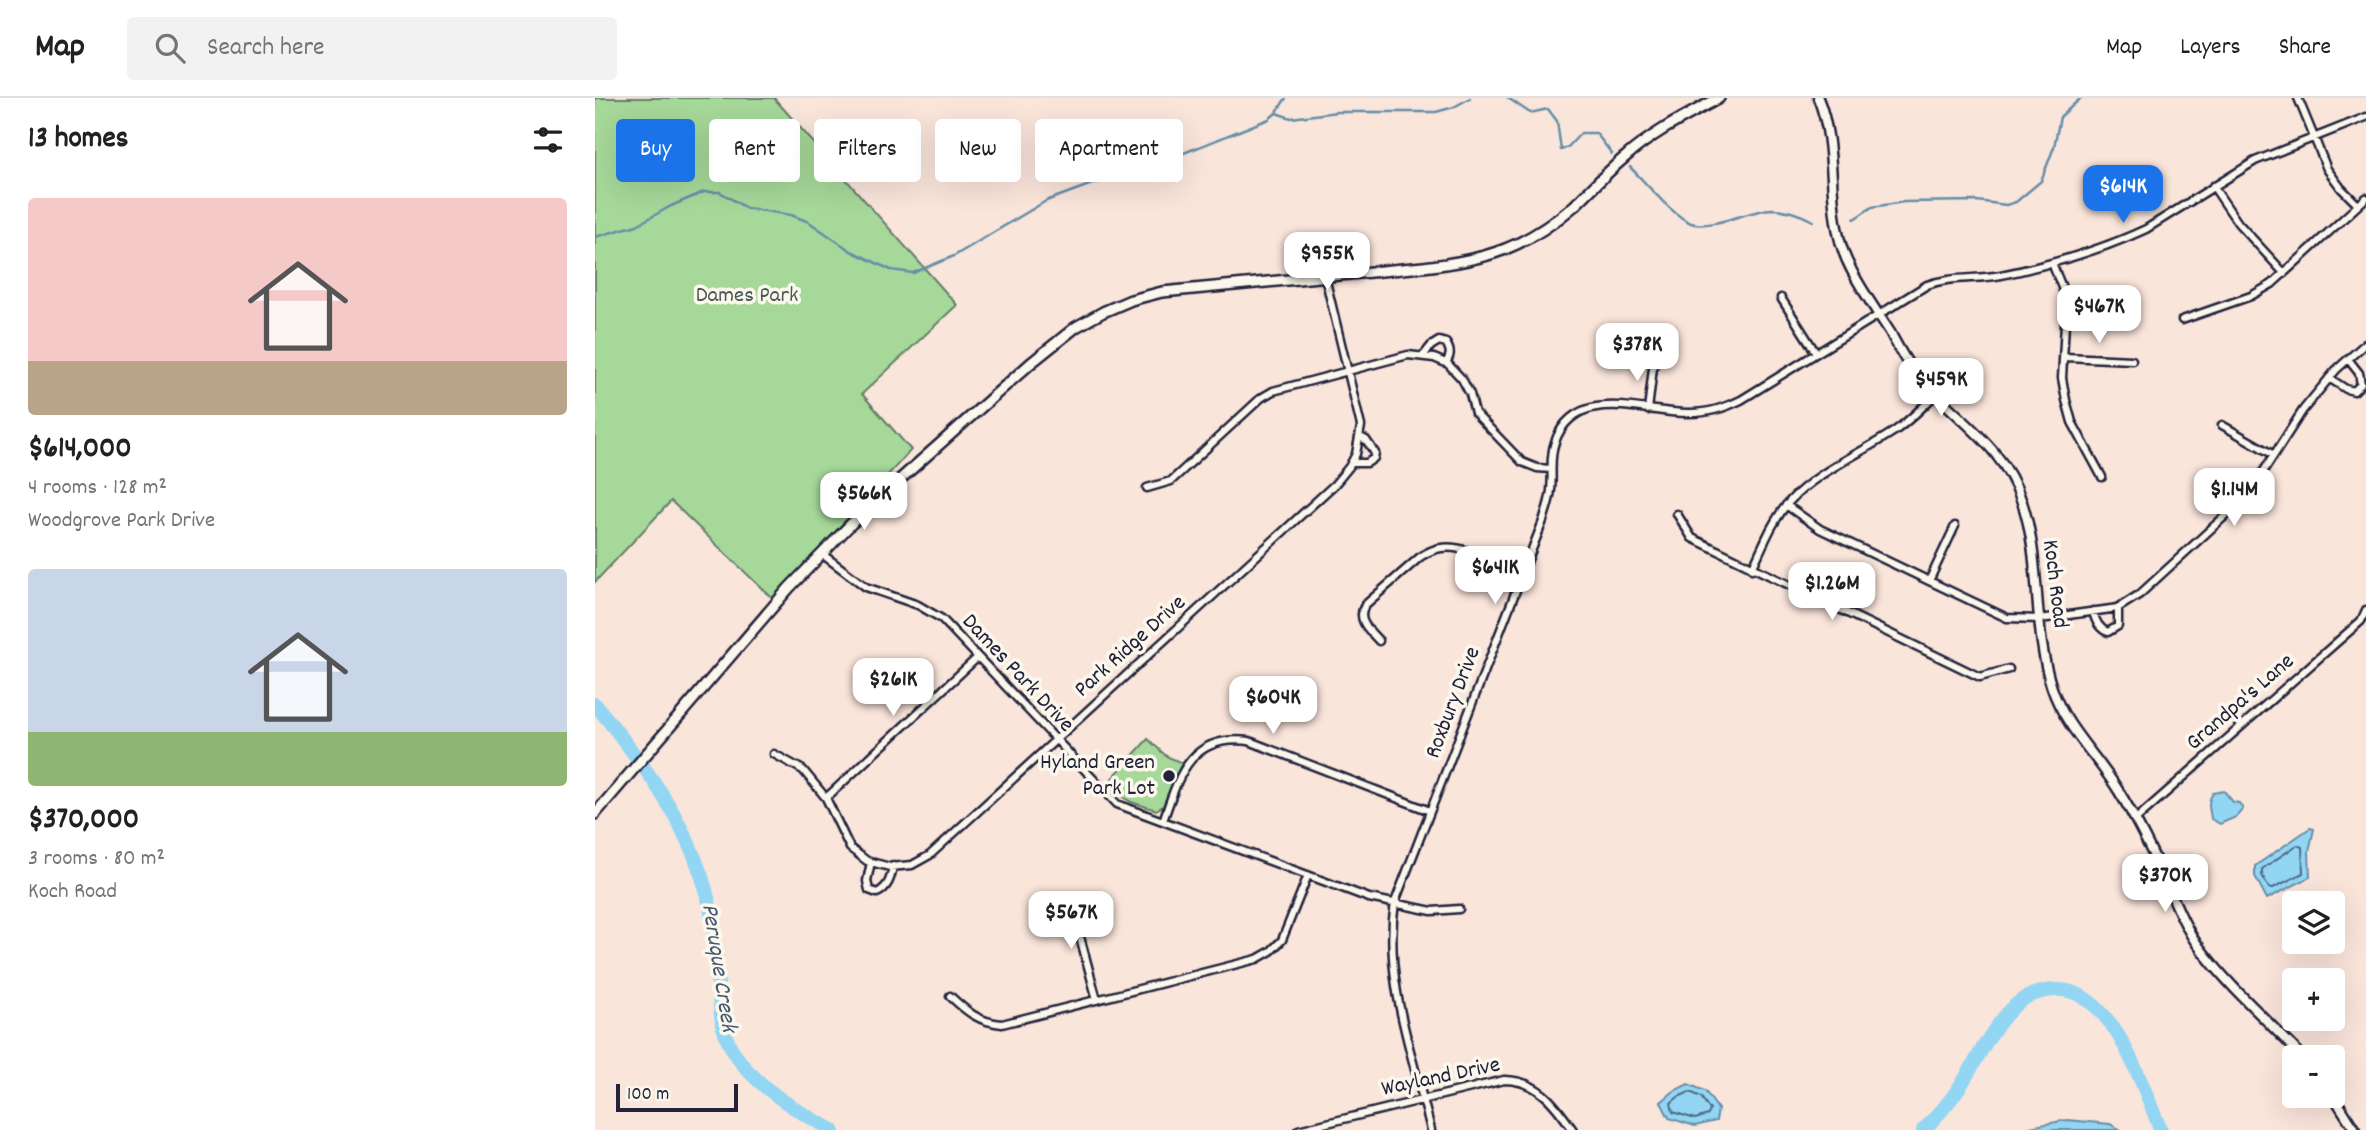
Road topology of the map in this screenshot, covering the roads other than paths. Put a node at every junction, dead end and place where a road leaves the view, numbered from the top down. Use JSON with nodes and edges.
{"nodes":[{"id":1,"x":1719,"y":98,"type":"edge"},
{"id":2,"x":1818,"y":98,"type":"edge"},
{"id":3,"x":2298,"y":98,"type":"edge"},
{"id":4,"x":2366,"y":117,"type":"edge"},
{"id":5,"x":2314,"y":137,"type":"junction"},
{"id":6,"x":2213,"y":186,"type":"junction"},
{"id":7,"x":2366,"y":198,"type":"edge"},
{"id":8,"x":2358,"y":205,"type":"junction"},
{"id":9,"x":2052,"y":263,"type":"junction"},
{"id":10,"x":2284,"y":273,"type":"junction"},
{"id":11,"x":1325,"y":277,"type":"junction"},
{"id":12,"x":1781,"y":298,"type":"dead end"},
{"id":13,"x":1879,"y":314,"type":"junction"},
{"id":14,"x":2182,"y":320,"type":"dead end"},
{"id":15,"x":2366,"y":343,"type":"edge"},
{"id":16,"x":1816,"y":354,"type":"junction"},
{"id":17,"x":1423,"y":356,"type":"junction"},
{"id":18,"x":2065,"y":357,"type":"junction"},
{"id":19,"x":1654,"y":359,"type":"dead end"},
{"id":20,"x":2348,"y":359,"type":"junction"},
{"id":21,"x":2131,"y":360,"type":"dead end"},
{"id":22,"x":1446,"y":363,"type":"junction"},
{"id":23,"x":1347,"y":371,"type":"junction"},
{"id":24,"x":2329,"y":378,"type":"junction"},
{"id":25,"x":1936,"y":394,"type":"junction"},
{"id":26,"x":1648,"y":410,"type":"junction"},
{"id":27,"x":2222,"y":425,"type":"dead end"},
{"id":28,"x":1360,"y":437,"type":"junction"},
{"id":29,"x":2274,"y":455,"type":"junction"},
{"id":30,"x":1351,"y":463,"type":"junction"},
{"id":31,"x":1551,"y":469,"type":"junction"},
{"id":32,"x":2102,"y":477,"type":"dead end"},
{"id":33,"x":1147,"y":488,"type":"dead end"},
{"id":34,"x":1786,"y":505,"type":"junction"},
{"id":35,"x":1677,"y":514,"type":"dead end"},
{"id":36,"x":1955,"y":526,"type":"dead end"},
{"id":37,"x":822,"y":554,"type":"junction"},
{"id":38,"x":1752,"y":569,"type":"junction"},
{"id":39,"x":1523,"y":573,"type":"junction"},
{"id":40,"x":1929,"y":581,"type":"junction"},
{"id":41,"x":2119,"y":608,"type":"junction"},
{"id":42,"x":2366,"y":610,"type":"edge"},
{"id":43,"x":2093,"y":611,"type":"junction"},
{"id":44,"x":2040,"y":619,"type":"junction"},
{"id":45,"x":1379,"y":641,"type":"dead end"},
{"id":46,"x":978,"y":657,"type":"junction"},
{"id":47,"x":2009,"y":669,"type":"dead end"},
{"id":48,"x":1055,"y":740,"type":"junction"},
{"id":49,"x":774,"y":754,"type":"dead end"},
{"id":50,"x":826,"y":798,"type":"junction"},
{"id":51,"x":1430,"y":811,"type":"junction"},
{"id":52,"x":595,"y":814,"type":"edge"},
{"id":53,"x":2136,"y":819,"type":"junction"},
{"id":54,"x":1163,"y":821,"type":"junction"},
{"id":55,"x":871,"y":862,"type":"junction"},
{"id":56,"x":893,"y":866,"type":"junction"},
{"id":57,"x":1308,"y":875,"type":"junction"},
{"id":58,"x":1053,"y":898,"type":"dead end"},
{"id":59,"x":1395,"y":902,"type":"junction"},
{"id":60,"x":1459,"y":909,"type":"dead end"},
{"id":61,"x":950,"y":996,"type":"dead end"},
{"id":62,"x":1097,"y":1000,"type":"junction"},
{"id":63,"x":2292,"y":1045,"type":"edge"},
{"id":64,"x":1423,"y":1098,"type":"junction"},
{"id":65,"x":2341,"y":1108,"type":"edge"},
{"id":66,"x":1298,"y":1130,"type":"edge"},
{"id":67,"x":1431,"y":1130,"type":"edge"},
{"id":68,"x":1573,"y":1130,"type":"edge"},
{"id":69,"x":2355,"y":1130,"type":"edge"}],
"edges":[{"from":1,"to":11,"type":"main road"},
{"from":2,"to":13,"type":"street","name":"Koch Road"},
{"from":3,"to":5,"type":"street"},
{"from":4,"to":5,"type":"street","name":"Roxbury Drive"},
{"from":5,"to":6,"type":"street","name":"Roxbury Drive"},
{"from":5,"to":8,"type":"street"},
{"from":6,"to":9,"type":"street","name":"Roxbury Drive"},
{"from":6,"to":10,"type":"street"},
{"from":7,"to":8,"type":"street"},
{"from":8,"to":10,"type":"street"},
{"from":9,"to":13,"type":"street","name":"Roxbury Drive"},
{"from":9,"to":18,"type":"street"},
{"from":10,"to":14,"type":"street"},
{"from":11,"to":23,"type":"street","name":"Park Ridge Drive"},
{"from":11,"to":37,"type":"main road"},
{"from":12,"to":16,"type":"street"},
{"from":13,"to":16,"type":"street","name":"Roxbury Drive"},
{"from":13,"to":25,"type":"street","name":"Koch Road"},
{"from":15,"to":20,"type":"street"},
{"from":16,"to":26,"type":"street","name":"Roxbury Drive"},
{"from":17,"to":22,"type":"street"},
{"from":17,"to":22,"type":"street"},
{"from":17,"to":23,"type":"street"},
{"from":18,"to":21,"type":"street"},
{"from":18,"to":32,"type":"street"},
{"from":19,"to":26,"type":"street"},
{"from":20,"to":24,"type":"street"},
{"from":20,"to":24,"type":"street"},
{"from":22,"to":31,"type":"street"},
{"from":23,"to":28,"type":"street","name":"Park Ridge Drive"},
{"from":23,"to":33,"type":"street"},
{"from":24,"to":29,"type":"street"},
{"from":25,"to":34,"type":"street"},
{"from":25,"to":44,"type":"street","name":"Koch Road"},
{"from":26,"to":31,"type":"street","name":"Roxbury Drive"},
{"from":27,"to":29,"type":"street"},
{"from":28,"to":30,"type":"street","name":"Park Ridge Drive"},
{"from":28,"to":30,"type":"street","name":"Park Ridge Drive"},
{"from":29,"to":41,"type":"street"},
{"from":30,"to":48,"type":"street","name":"Park Ridge Drive"},
{"from":31,"to":39,"type":"street","name":"Roxbury Drive"},
{"from":34,"to":38,"type":"street"},
{"from":34,"to":40,"type":"street"},
{"from":35,"to":38,"type":"street"},
{"from":36,"to":40,"type":"street"},
{"from":37,"to":46,"type":"street","name":"Dames Park Drive"},
{"from":37,"to":52,"type":"main road"},
{"from":38,"to":47,"type":"street"},
{"from":39,"to":45,"type":"street"},
{"from":39,"to":51,"type":"street","name":"Roxbury Drive"},
{"from":40,"to":44,"type":"street"},
{"from":41,"to":43,"type":"street"},
{"from":41,"to":43,"type":"street"},
{"from":42,"to":53,"type":"street","name":"Grandpa's Lane"},
{"from":43,"to":44,"type":"street"},
{"from":44,"to":53,"type":"street","name":"Koch Road"},
{"from":46,"to":48,"type":"street","name":"Dames Park Drive"},
{"from":46,"to":50,"type":"street"},
{"from":48,"to":54,"type":"street","name":"Dames Park Drive"},
{"from":48,"to":56,"type":"street","name":"Park Ridge Drive"},
{"from":49,"to":50,"type":"street"},
{"from":50,"to":55,"type":"street"},
{"from":51,"to":54,"type":"street"},
{"from":51,"to":59,"type":"street","name":"Roxbury Drive"},
{"from":53,"to":63,"type":"street","name":"Koch Road"},
{"from":54,"to":57,"type":"street","name":"Dames Park Drive"},
{"from":55,"to":56,"type":"street","name":"Park Ridge Drive"},
{"from":55,"to":56,"type":"street"},
{"from":57,"to":59,"type":"street","name":"Dames Park Drive"},
{"from":57,"to":62,"type":"street"},
{"from":58,"to":62,"type":"street"},
{"from":59,"to":60,"type":"street","name":"Dames Park Drive"},
{"from":59,"to":64,"type":"street","name":"Roxbury Drive"},
{"from":61,"to":62,"type":"street"},
{"from":64,"to":66,"type":"street","name":"Wayland Drive"},
{"from":64,"to":67,"type":"street","name":"Roxbury Drive"},
{"from":64,"to":68,"type":"street","name":"Wayland Drive"},
{"from":65,"to":69,"type":"street"}]}
